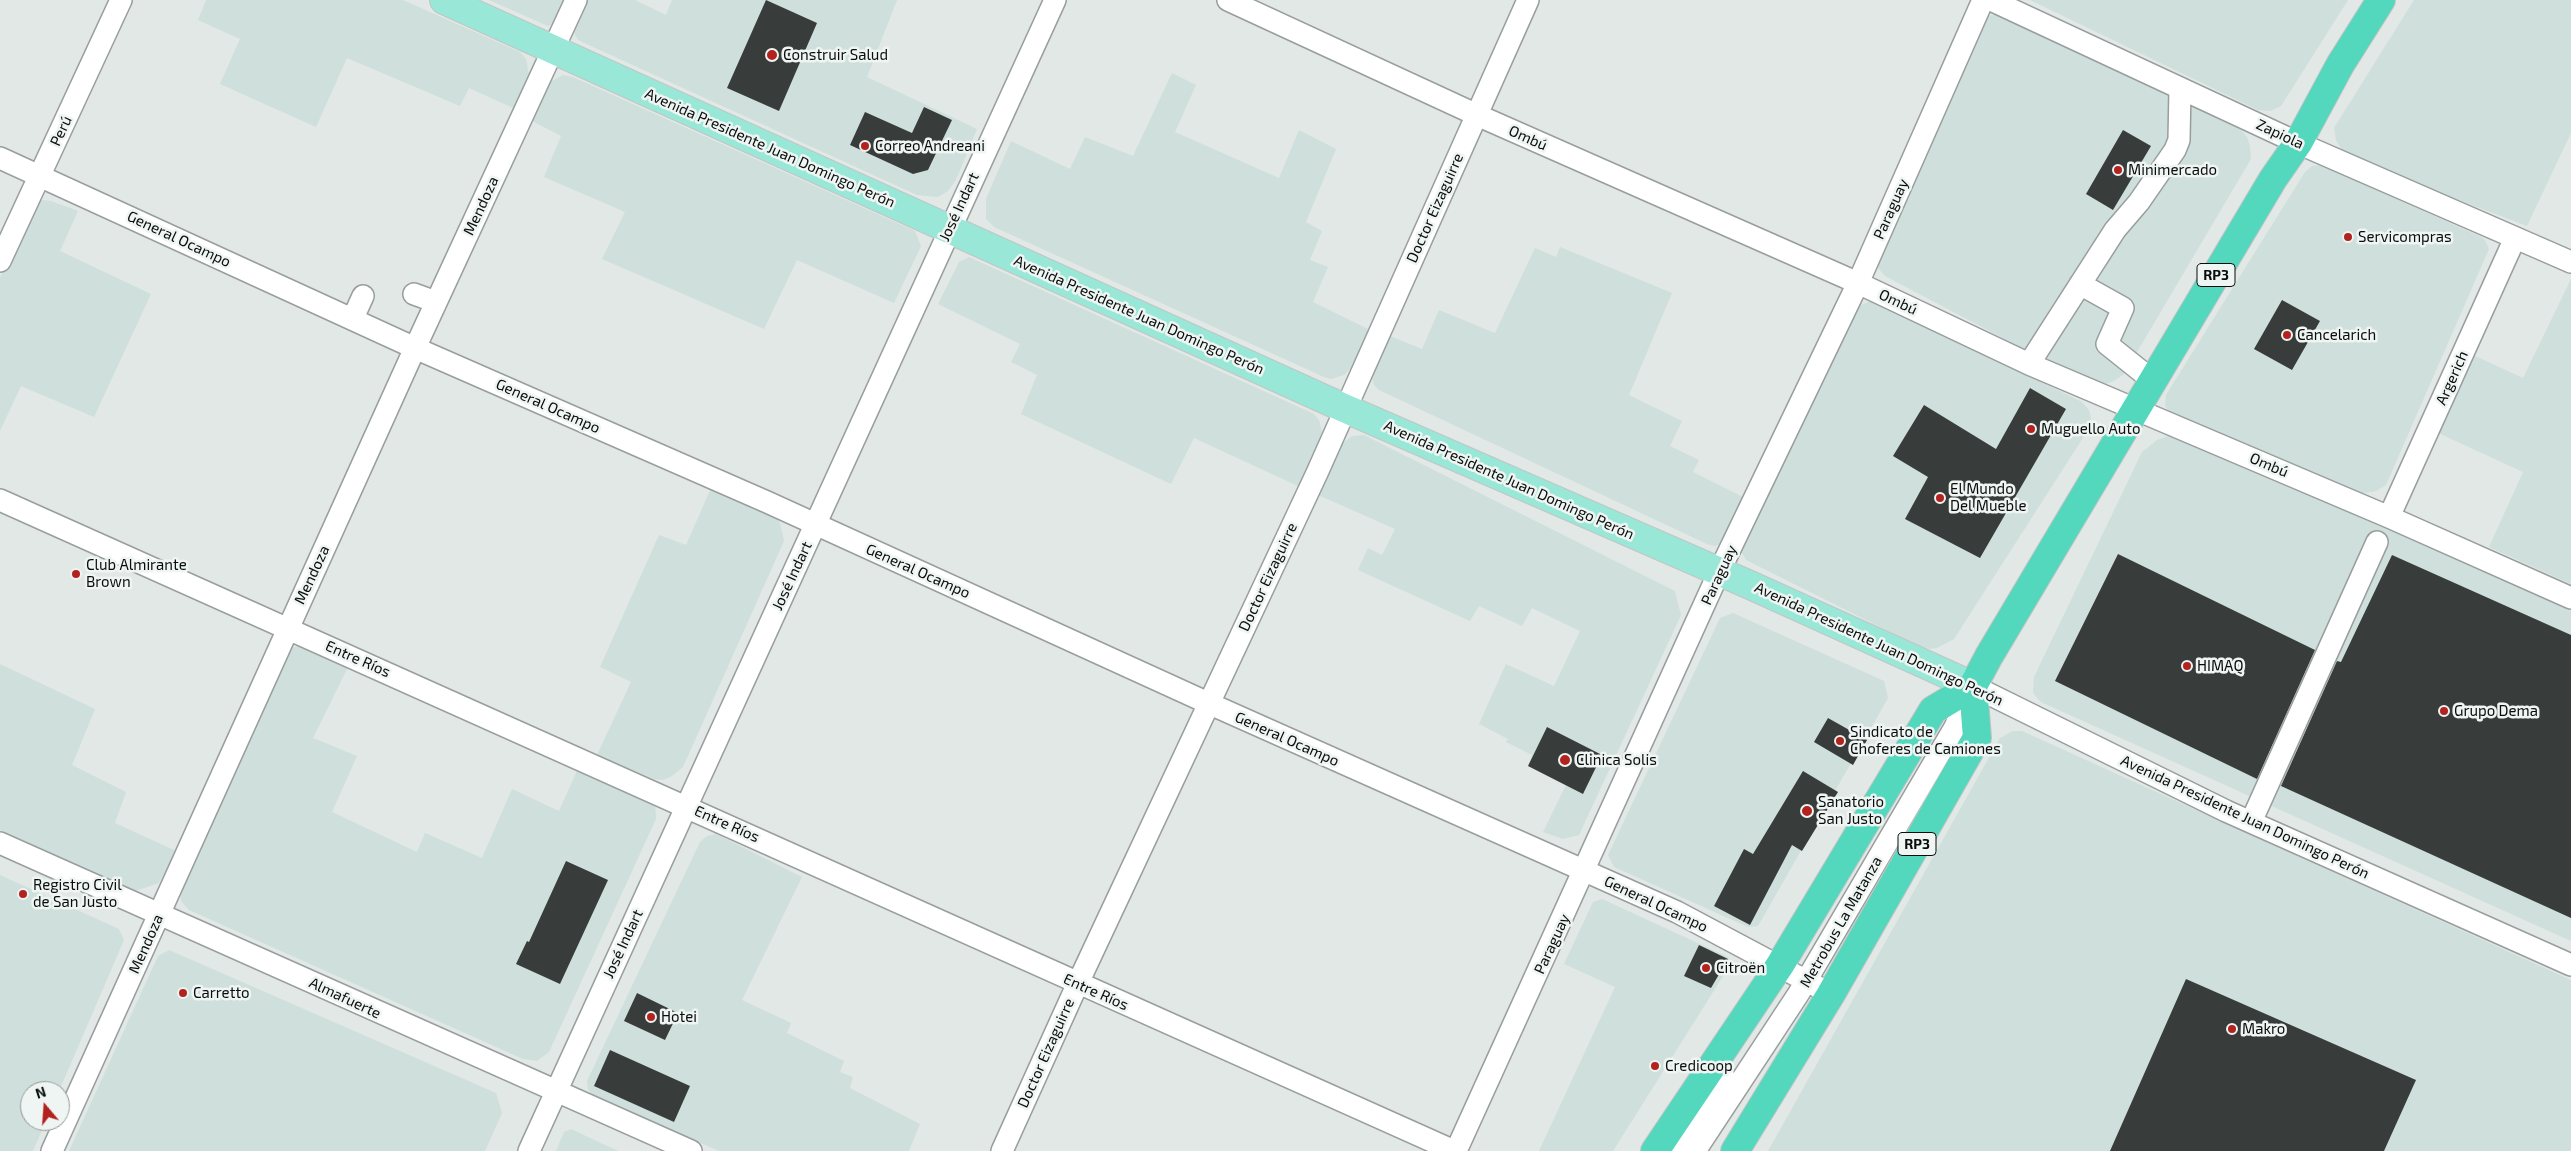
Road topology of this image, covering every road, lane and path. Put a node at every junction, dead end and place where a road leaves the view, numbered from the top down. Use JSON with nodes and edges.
{"nodes":[{"id":1,"x":121,"y":0,"type":"edge"},
{"id":2,"x":444,"y":0,"type":"edge"},
{"id":3,"x":576,"y":0,"type":"edge"},
{"id":4,"x":1054,"y":0,"type":"edge"},
{"id":5,"x":1228,"y":0,"type":"edge"},
{"id":6,"x":1528,"y":0,"type":"edge"},
{"id":7,"x":1983,"y":0,"type":"edge"},
{"id":8,"x":1991,"y":0,"type":"edge"},
{"id":9,"x":2381,"y":0,"type":"edge"},
{"id":10,"x":553,"y":51,"type":"junction"},
{"id":11,"x":2180,"y":88,"type":"junction"},
{"id":12,"x":1477,"y":115,"type":"junction"},
{"id":13,"x":2298,"y":143,"type":"junction"},
{"id":14,"x":0,"y":158,"type":"edge"},
{"id":15,"x":40,"y":176,"type":"junction"},
{"id":16,"x":949,"y":228,"type":"junction"},
{"id":17,"x":2515,"y":238,"type":"junction"},
{"id":18,"x":0,"y":261,"type":"edge"},
{"id":19,"x":2571,"y":262,"type":"edge"},
{"id":20,"x":1858,"y":283,"type":"junction"},
{"id":21,"x":2080,"y":284,"type":"junction"},
{"id":22,"x":414,"y":294,"type":"dead end"},
{"id":23,"x":362,"y":296,"type":"dead end"},
{"id":24,"x":436,"y":302,"type":"junction"},
{"id":25,"x":353,"y":318,"type":"junction"},
{"id":26,"x":416,"y":348,"type":"junction"},
{"id":27,"x":2029,"y":364,"type":"junction"},
{"id":28,"x":2152,"y":380,"type":"junction"},
{"id":29,"x":1344,"y":408,"type":"junction"},
{"id":30,"x":2135,"y":408,"type":"junction"},
{"id":31,"x":0,"y":500,"type":"edge"},
{"id":32,"x":2389,"y":517,"type":"junction"},
{"id":33,"x":816,"y":525,"type":"junction"},
{"id":34,"x":2377,"y":542,"type":"dead end"},
{"id":35,"x":1719,"y":572,"type":"junction"},
{"id":36,"x":2571,"y":598,"type":"edge"},
{"id":37,"x":288,"y":628,"type":"junction"},
{"id":38,"x":1974,"y":686,"type":"junction"},
{"id":39,"x":1208,"y":703,"type":"junction"},
{"id":40,"x":686,"y":805,"type":"junction"},
{"id":41,"x":2251,"y":822,"type":"junction"},
{"id":42,"x":0,"y":843,"type":"edge"},
{"id":43,"x":1585,"y":871,"type":"junction"},
{"id":44,"x":160,"y":912,"type":"junction"},
{"id":45,"x":1780,"y":965,"type":"junction"},
{"id":46,"x":2571,"y":965,"type":"edge"},
{"id":47,"x":1807,"y":980,"type":"junction"},
{"id":48,"x":1078,"y":983,"type":"junction"},
{"id":49,"x":1831,"y":994,"type":"junction"},
{"id":50,"x":556,"y":1091,"type":"junction"},
{"id":51,"x":52,"y":1151,"type":"edge"},
{"id":52,"x":529,"y":1151,"type":"edge"},
{"id":53,"x":691,"y":1151,"type":"edge"},
{"id":54,"x":1002,"y":1151,"type":"edge"},
{"id":55,"x":1455,"y":1151,"type":"edge"},
{"id":56,"x":1655,"y":1151,"type":"edge"},
{"id":57,"x":1674,"y":1151,"type":"edge"},
{"id":58,"x":1695,"y":1151,"type":"edge"},
{"id":59,"x":1735,"y":1151,"type":"edge"}],
"edges":[{"from":1,"to":15,"type":"street","name":"Perú"},
{"from":2,"to":10,"type":"main road","name":"Avenida Presidente Juan Domingo Perón"},
{"from":3,"to":10,"type":"street","name":"Mendoza"},
{"from":4,"to":16,"type":"street","name":"José Indart"},
{"from":5,"to":12,"type":"street","name":"Ombú"},
{"from":6,"to":12,"type":"street","name":"Doctor Eizaguirre"},
{"from":7,"to":20,"type":"street","name":"Paraguay"},
{"from":8,"to":11,"type":"street","name":"Zapiola"},
{"from":9,"to":13,"type":"highway","number":"RP3"},
{"from":10,"to":16,"type":"main road","name":"Avenida Presidente Juan Domingo Perón"},
{"from":10,"to":24,"type":"street","name":"Mendoza"},
{"from":11,"to":13,"type":"street","name":"Zapiola"},
{"from":11,"to":21,"type":"street"},
{"from":12,"to":20,"type":"street","name":"Ombú"},
{"from":12,"to":29,"type":"street","name":"Doctor Eizaguirre"},
{"from":13,"to":17,"type":"street","name":"Zapiola"},
{"from":13,"to":28,"type":"highway","number":"RP3"},
{"from":14,"to":15,"type":"street","name":"General Ocampo"},
{"from":15,"to":18,"type":"street","name":"Perú"},
{"from":15,"to":25,"type":"street","name":"General Ocampo"},
{"from":16,"to":29,"type":"main road","name":"Avenida Presidente Juan Domingo Perón"},
{"from":16,"to":33,"type":"street","name":"José Indart"},
{"from":17,"to":19,"type":"street","name":"Zapiola"},
{"from":17,"to":32,"type":"street","name":"Argerich"},
{"from":20,"to":27,"type":"street","name":"Ombú"},
{"from":20,"to":35,"type":"street","name":"Paraguay"},
{"from":21,"to":27,"type":"street"},
{"from":21,"to":28,"type":"street"},
{"from":22,"to":24,"type":"street"},
{"from":23,"to":25,"type":"street"},
{"from":24,"to":26,"type":"street","name":"Mendoza"},
{"from":25,"to":26,"type":"street","name":"General Ocampo"},
{"from":26,"to":33,"type":"street","name":"General Ocampo"},
{"from":26,"to":37,"type":"street","name":"Mendoza"},
{"from":27,"to":30,"type":"street","name":"Ombú"},
{"from":28,"to":30,"type":"highway","number":"RP3"},
{"from":29,"to":35,"type":"main road","name":"Avenida Presidente Juan Domingo Perón"},
{"from":29,"to":39,"type":"street","name":"Doctor Eizaguirre"},
{"from":30,"to":32,"type":"street","name":"Ombú"},
{"from":30,"to":38,"type":"highway","number":"RP3"},
{"from":31,"to":37,"type":"street","name":"Entre Ríos"},
{"from":32,"to":36,"type":"street","name":"Ombú"},
{"from":33,"to":39,"type":"street","name":"General Ocampo"},
{"from":33,"to":40,"type":"street","name":"José Indart"},
{"from":34,"to":41,"type":"street"},
{"from":35,"to":38,"type":"main road","name":"Avenida Presidente Juan Domingo Perón"},
{"from":35,"to":43,"type":"street","name":"Paraguay"},
{"from":37,"to":40,"type":"street","name":"Entre Ríos"},
{"from":37,"to":44,"type":"street","name":"Mendoza"},
{"from":38,"to":41,"type":"street","name":"Avenida Presidente Juan Domingo Perón"},
{"from":38,"to":45,"type":"highway","number":"RP3"},
{"from":38,"to":47,"type":"street","name":"Metrobus La Matanza"},
{"from":38,"to":49,"type":"highway","number":"RP3"},
{"from":39,"to":43,"type":"street","name":"General Ocampo"},
{"from":39,"to":48,"type":"street","name":"Doctor Eizaguirre"},
{"from":40,"to":48,"type":"street","name":"Entre Ríos"},
{"from":40,"to":50,"type":"street","name":"José Indart"},
{"from":41,"to":46,"type":"street","name":"Avenida Presidente Juan Domingo Perón"},
{"from":42,"to":44,"type":"street","name":"Almafuerte"},
{"from":43,"to":45,"type":"street","name":"General Ocampo"},
{"from":43,"to":55,"type":"street","name":"Paraguay"},
{"from":44,"to":50,"type":"street","name":"Almafuerte"},
{"from":44,"to":51,"type":"street","name":"Mendoza"},
{"from":45,"to":47,"type":"street","name":"General Ocampo"},
{"from":45,"to":56,"type":"highway","number":"RP3"},
{"from":45,"to":57,"type":"street","name":"Metrobus La Matanza"},
{"from":47,"to":49,"type":"street","name":"General Ocampo"},
{"from":47,"to":58,"type":"street","name":"Metrobus La Matanza"},
{"from":48,"to":54,"type":"street","name":"Doctor Eizaguirre"},
{"from":48,"to":55,"type":"street","name":"Entre Ríos"},
{"from":49,"to":59,"type":"highway","number":"RP3"},
{"from":50,"to":52,"type":"street","name":"José Indart"},
{"from":50,"to":53,"type":"street","name":"Almafuerte"}]}
